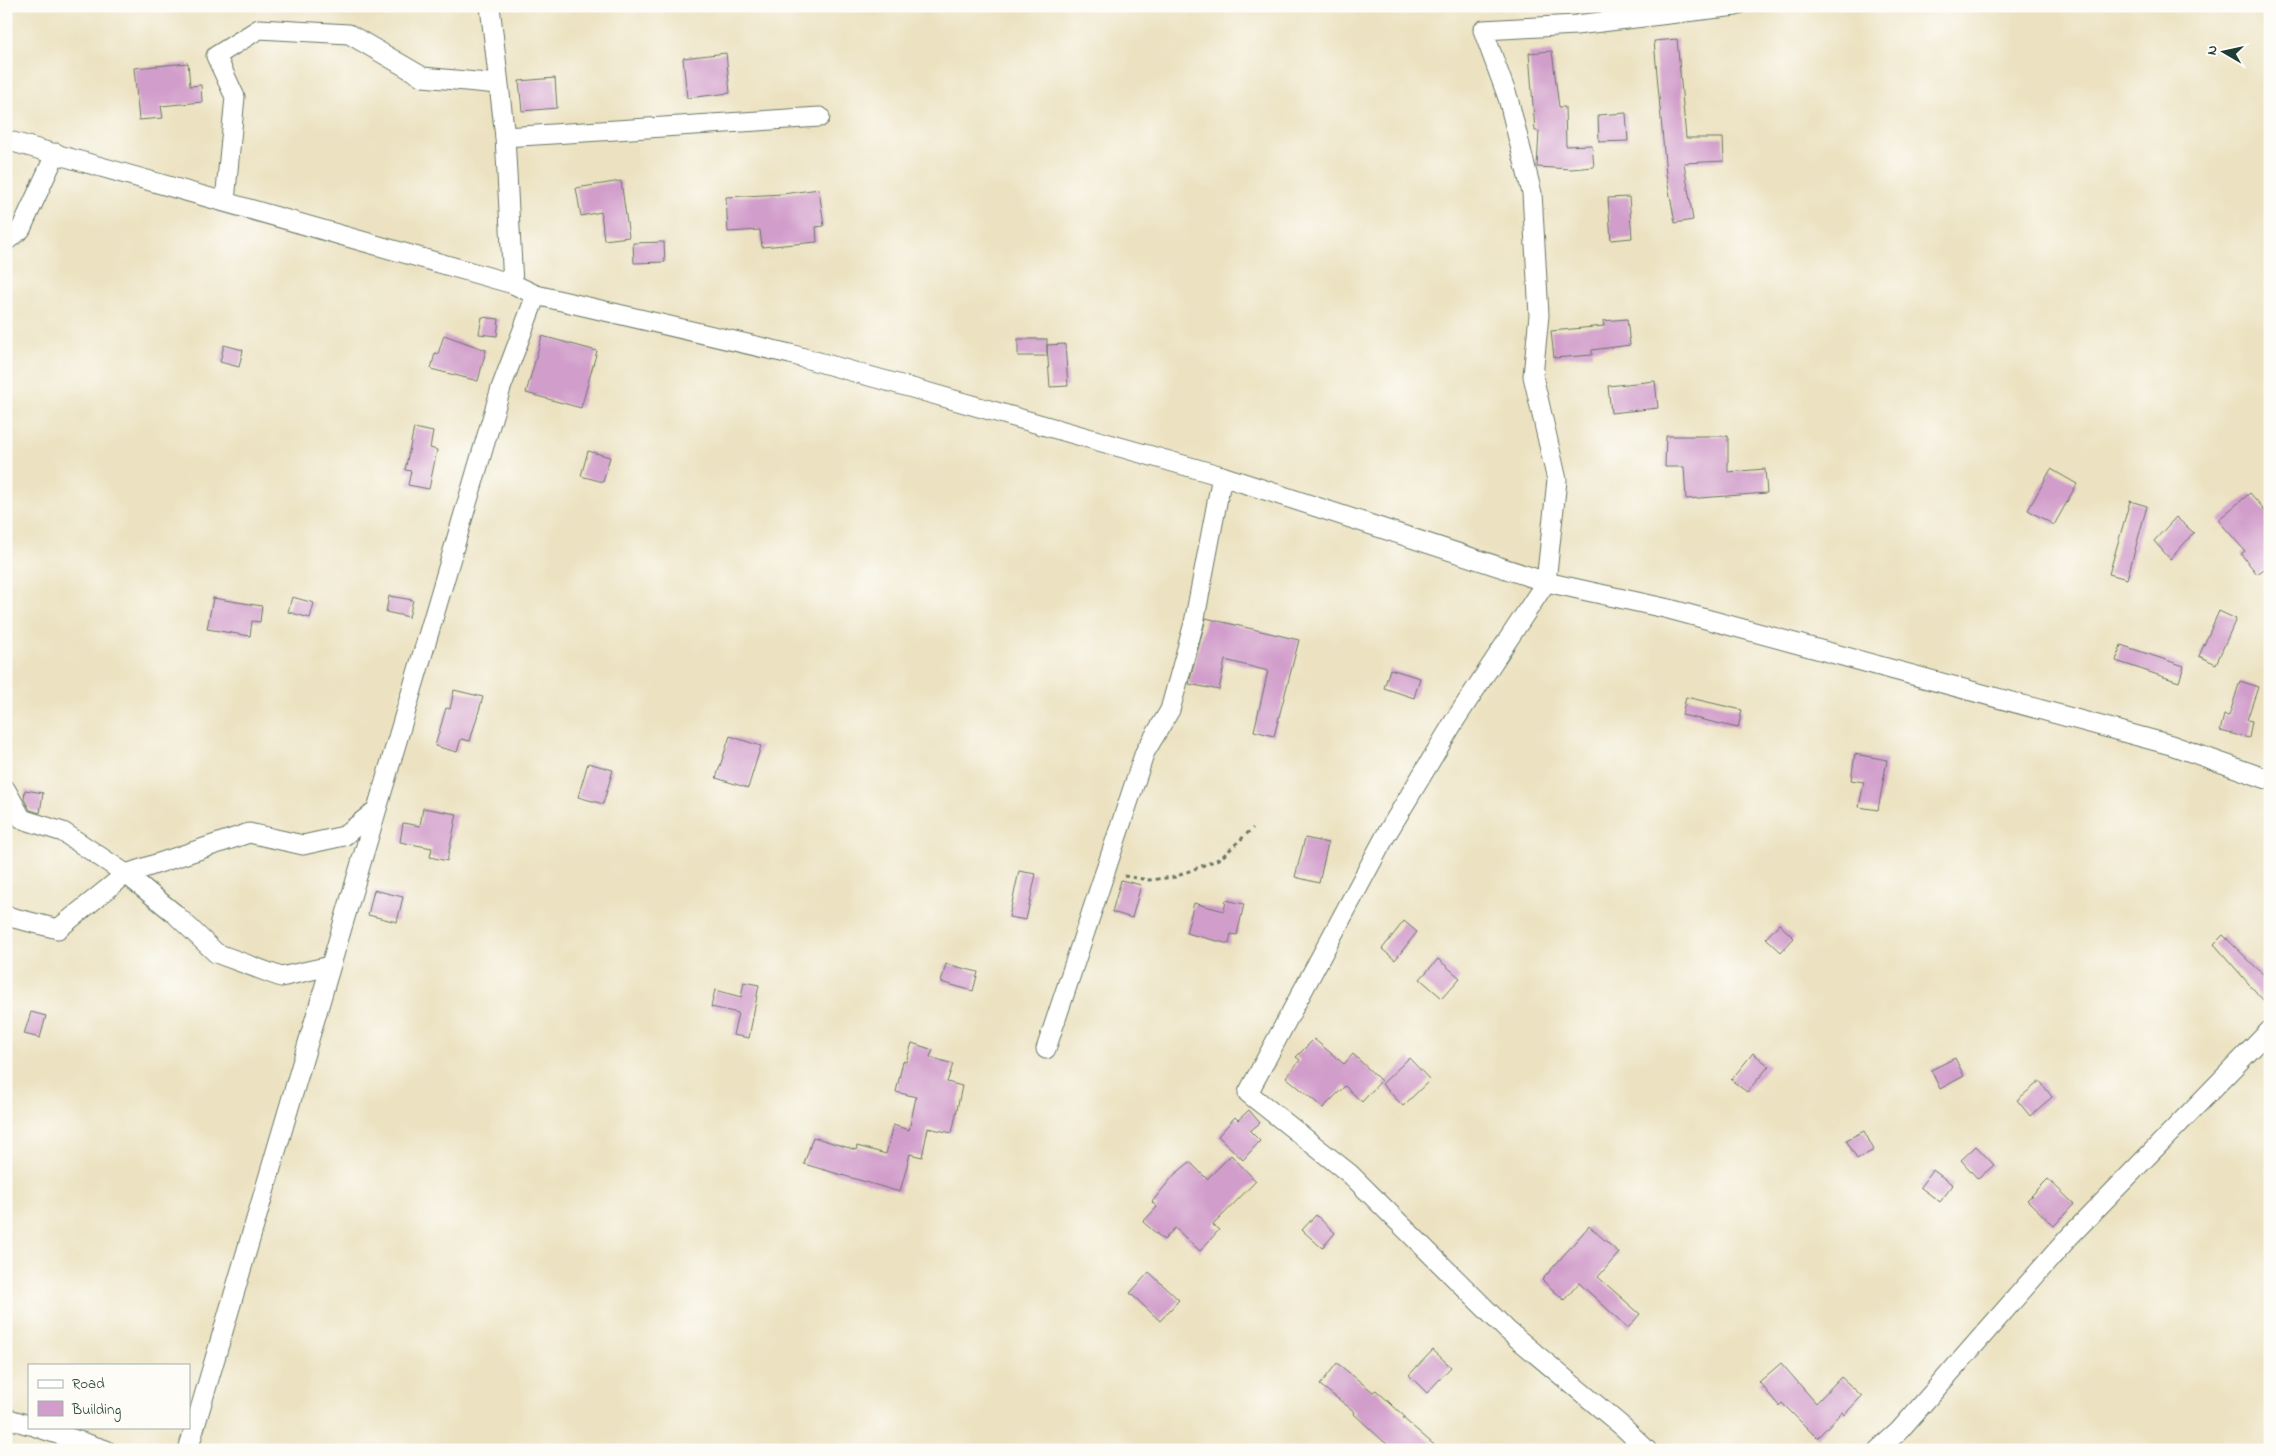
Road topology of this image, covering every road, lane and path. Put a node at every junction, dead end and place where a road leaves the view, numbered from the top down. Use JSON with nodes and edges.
{"nodes":[{"id":1,"x":490,"y":6,"type":"edge"},
{"id":2,"x":1736,"y":6,"type":"edge"},
{"id":3,"x":498,"y":84,"type":"junction"},
{"id":4,"x":820,"y":117,"type":"dead end"},
{"id":5,"x":505,"y":137,"type":"junction"},
{"id":6,"x":6,"y":140,"type":"edge"},
{"id":7,"x":56,"y":153,"type":"junction"},
{"id":8,"x":225,"y":201,"type":"junction"},
{"id":9,"x":6,"y":241,"type":"edge"},
{"id":10,"x":513,"y":284,"type":"junction"},
{"id":11,"x":536,"y":295,"type":"junction"},
{"id":12,"x":1222,"y":476,"type":"junction"},
{"id":13,"x":1546,"y":582,"type":"junction"},
{"id":14,"x":2270,"y":780,"type":"edge"},
{"id":15,"x":6,"y":790,"type":"edge"},
{"id":16,"x":376,"y":810,"type":"junction"},
{"id":17,"x":1253,"y":828,"type":"dead end"},
{"id":18,"x":126,"y":874,"type":"junction"},
{"id":19,"x":1098,"y":895,"type":"junction"},
{"id":20,"x":6,"y":916,"type":"edge"},
{"id":21,"x":330,"y":966,"type":"junction"},
{"id":22,"x":2270,"y":1030,"type":"edge"},
{"id":23,"x":1046,"y":1049,"type":"dead end"},
{"id":24,"x":6,"y":1418,"type":"edge"},
{"id":25,"x":28,"y":1425,"type":"edge"},
{"id":26,"x":39,"y":1428,"type":"edge"},
{"id":27,"x":106,"y":1450,"type":"edge"},
{"id":28,"x":188,"y":1450,"type":"edge"},
{"id":29,"x":1647,"y":1450,"type":"edge"},
{"id":30,"x":1878,"y":1450,"type":"edge"}],
"edges":[{"from":1,"to":3,"type":"street"},
{"from":2,"to":13,"type":"street"},
{"from":3,"to":5,"type":"street"},
{"from":3,"to":8,"type":"street"},
{"from":4,"to":5,"type":"street"},
{"from":5,"to":10,"type":"street"},
{"from":6,"to":7,"type":"street"},
{"from":7,"to":8,"type":"street"},
{"from":7,"to":9,"type":"street"},
{"from":8,"to":10,"type":"street"},
{"from":10,"to":11,"type":"street"},
{"from":11,"to":12,"type":"street"},
{"from":11,"to":16,"type":"street"},
{"from":12,"to":13,"type":"street"},
{"from":12,"to":19,"type":"street"},
{"from":13,"to":14,"type":"street"},
{"from":13,"to":29,"type":"street"},
{"from":15,"to":18,"type":"street"},
{"from":16,"to":18,"type":"street"},
{"from":16,"to":21,"type":"street"},
{"from":17,"to":19,"type":"path"},
{"from":18,"to":20,"type":"street"},
{"from":18,"to":21,"type":"street"},
{"from":19,"to":23,"type":"street"},
{"from":21,"to":28,"type":"street"},
{"from":22,"to":30,"type":"street"},
{"from":24,"to":25,"type":"street"},
{"from":26,"to":27,"type":"street"}]}
